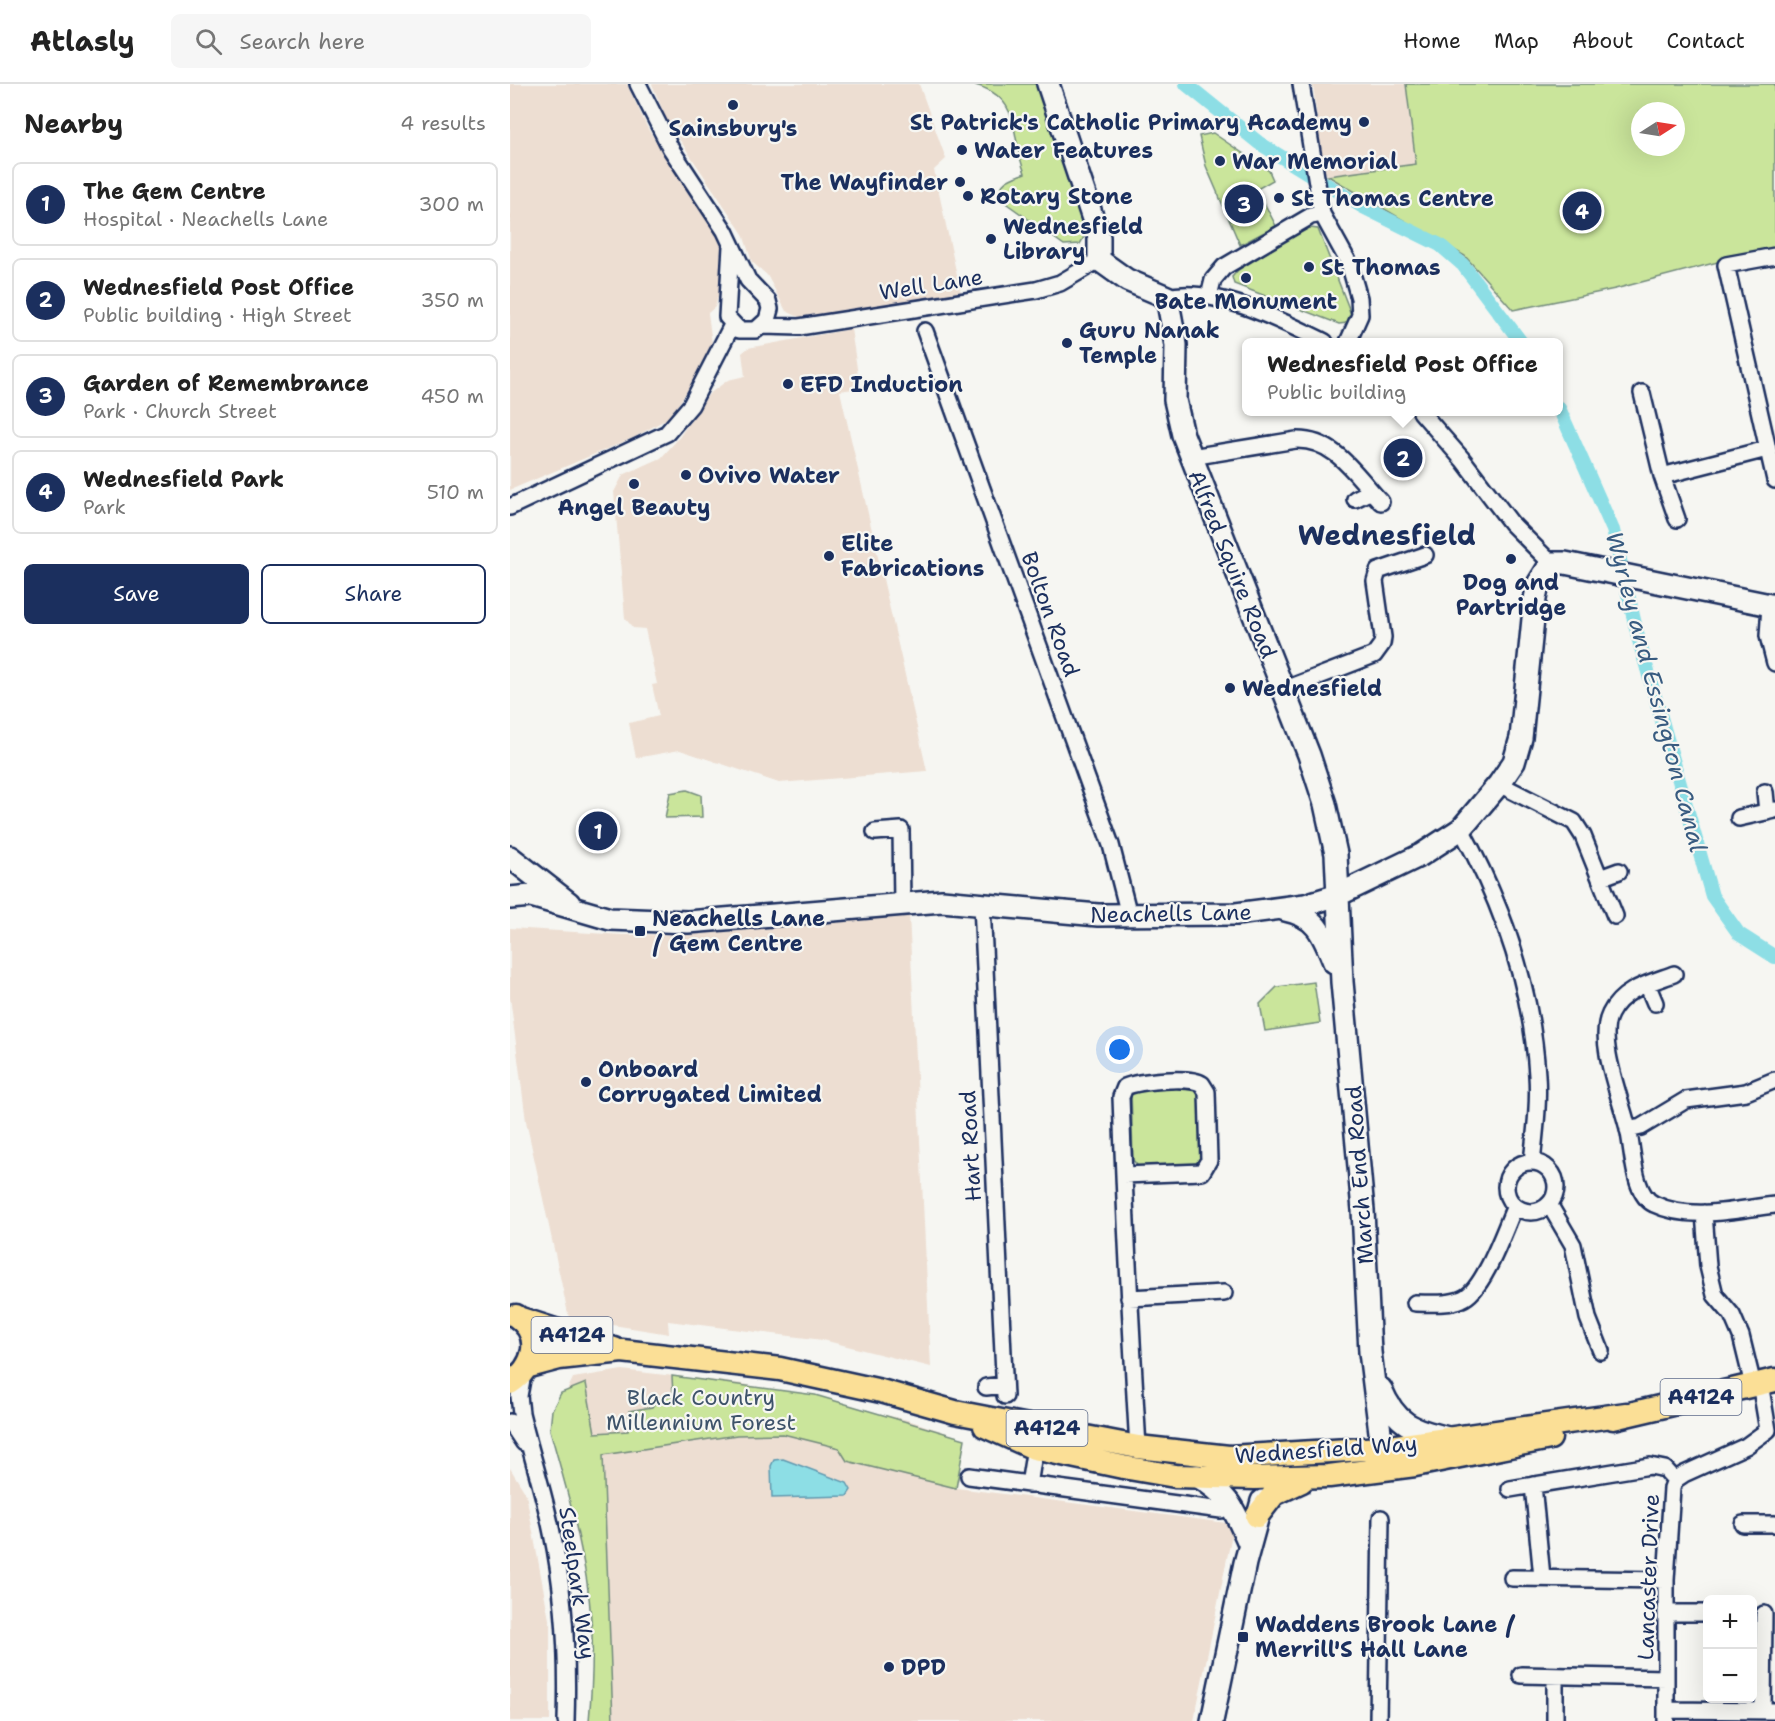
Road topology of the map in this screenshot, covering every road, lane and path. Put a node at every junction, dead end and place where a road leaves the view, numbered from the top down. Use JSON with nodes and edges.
{"nodes":[{"id":1,"x":639,"y":84,"type":"edge"},
{"id":2,"x":1048,"y":84,"type":"edge"},
{"id":3,"x":1301,"y":84,"type":"edge"},
{"id":4,"x":1322,"y":214,"type":"junction"},
{"id":5,"x":731,"y":246,"type":"junction"},
{"id":6,"x":1775,"y":256,"type":"edge"},
{"id":7,"x":1099,"y":260,"type":"junction"},
{"id":8,"x":759,"y":291,"type":"junction"},
{"id":9,"x":1209,"y":296,"type":"junction"},
{"id":10,"x":730,"y":297,"type":"junction"},
{"id":11,"x":1167,"y":297,"type":"junction"},
{"id":12,"x":766,"y":320,"type":"junction"},
{"id":13,"x":739,"y":328,"type":"junction"},
{"id":14,"x":924,"y":331,"type":"dead end"},
{"id":15,"x":1316,"y":338,"type":"edge"},
{"id":16,"x":1350,"y":338,"type":"edge"},
{"id":17,"x":1640,"y":404,"type":"dead end"},
{"id":18,"x":1425,"y":416,"type":"edge"},
{"id":19,"x":1767,"y":449,"type":"junction"},
{"id":20,"x":1191,"y":457,"type":"junction"},
{"id":21,"x":1662,"y":476,"type":"junction"},
{"id":22,"x":1775,"y":480,"type":"edge"},
{"id":23,"x":1355,"y":499,"type":"dead end"},
{"id":24,"x":510,"y":507,"type":"edge"},
{"id":25,"x":1677,"y":519,"type":"dead end"},
{"id":26,"x":1425,"y":555,"type":"dead end"},
{"id":27,"x":1551,"y":563,"type":"junction"},
{"id":28,"x":1773,"y":605,"type":"edge"},
{"id":29,"x":1775,"y":663,"type":"edge"},
{"id":30,"x":1283,"y":690,"type":"junction"},
{"id":31,"x":1499,"y":784,"type":"junction"},
{"id":32,"x":1765,"y":792,"type":"dead end"},
{"id":33,"x":1771,"y":811,"type":"edge"},
{"id":34,"x":1739,"y":818,"type":"dead end"},
{"id":35,"x":1461,"y":829,"type":"junction"},
{"id":36,"x":875,"y":832,"type":"dead end"},
{"id":37,"x":510,"y":857,"type":"edge"},
{"id":38,"x":1619,"y":871,"type":"dead end"},
{"id":39,"x":1600,"y":878,"type":"junction"},
{"id":40,"x":1338,"y":895,"type":"junction"},
{"id":41,"x":510,"y":898,"type":"edge"},
{"id":42,"x":902,"y":904,"type":"junction"},
{"id":43,"x":982,"y":904,"type":"junction"},
{"id":44,"x":576,"y":908,"type":"junction"},
{"id":45,"x":1283,"y":910,"type":"junction"},
{"id":46,"x":1129,"y":915,"type":"junction"},
{"id":47,"x":1615,"y":916,"type":"dead end"},
{"id":48,"x":1674,"y":974,"type":"dead end"},
{"id":49,"x":1342,"y":982,"type":"junction"},
{"id":50,"x":1647,"y":984,"type":"junction"},
{"id":51,"x":1655,"y":1003,"type":"dead end"},
{"id":52,"x":1775,"y":1080,"type":"edge"},
{"id":53,"x":1628,"y":1130,"type":"junction"},
{"id":54,"x":1532,"y":1162,"type":"junction"},
{"id":55,"x":1124,"y":1175,"type":"junction"},
{"id":56,"x":1549,"y":1204,"type":"junction"},
{"id":57,"x":1775,"y":1204,"type":"edge"},
{"id":58,"x":1515,"y":1206,"type":"junction"},
{"id":59,"x":1704,"y":1213,"type":"junction"},
{"id":60,"x":1224,"y":1293,"type":"dead end"},
{"id":61,"x":1129,"y":1298,"type":"junction"},
{"id":62,"x":1415,"y":1303,"type":"dead end"},
{"id":63,"x":513,"y":1313,"type":"edge"},
{"id":64,"x":622,"y":1351,"type":"junction"},
{"id":65,"x":1600,"y":1351,"type":"dead end"},
{"id":66,"x":1373,"y":1369,"type":"junction"},
{"id":67,"x":521,"y":1374,"type":"edge"},
{"id":68,"x":1763,"y":1383,"type":"edge"},
{"id":69,"x":986,"y":1387,"type":"dead end"},
{"id":70,"x":1626,"y":1414,"type":"junction"},
{"id":71,"x":510,"y":1422,"type":"edge"},
{"id":72,"x":1772,"y":1432,"type":"edge"},
{"id":73,"x":1037,"y":1438,"type":"junction"},
{"id":74,"x":1449,"y":1438,"type":"junction"},
{"id":75,"x":1138,"y":1447,"type":"junction"},
{"id":76,"x":531,"y":1454,"type":"junction"},
{"id":77,"x":1377,"y":1459,"type":"junction"},
{"id":78,"x":1264,"y":1471,"type":"junction"},
{"id":79,"x":969,"y":1476,"type":"dead end"},
{"id":80,"x":1197,"y":1476,"type":"junction"},
{"id":81,"x":1312,"y":1477,"type":"junction"},
{"id":82,"x":1675,"y":1480,"type":"junction"},
{"id":83,"x":1029,"y":1485,"type":"junction"},
{"id":84,"x":1533,"y":1485,"type":"junction"},
{"id":85,"x":1510,"y":1489,"type":"dead end"},
{"id":86,"x":1221,"y":1510,"type":"dead end"},
{"id":87,"x":1257,"y":1516,"type":"junction"},
{"id":88,"x":1743,"y":1524,"type":"dead end"},
{"id":89,"x":1775,"y":1524,"type":"edge"},
{"id":90,"x":1377,"y":1526,"type":"dead end"},
{"id":91,"x":1248,"y":1541,"type":"junction"},
{"id":92,"x":1245,"y":1563,"type":"junction"},
{"id":93,"x":1542,"y":1577,"type":"junction"},
{"id":94,"x":1512,"y":1578,"type":"dead end"},
{"id":95,"x":1666,"y":1580,"type":"junction"},
{"id":96,"x":1666,"y":1612,"type":"junction"},
{"id":97,"x":1703,"y":1613,"type":"edge"},
{"id":98,"x":1764,"y":1614,"type":"edge"},
{"id":99,"x":1521,"y":1675,"type":"dead end"},
{"id":100,"x":1556,"y":1676,"type":"junction"},
{"id":101,"x":1666,"y":1678,"type":"junction"},
{"id":102,"x":1769,"y":1711,"type":"edge"},
{"id":103,"x":1666,"y":1715,"type":"edge"},
{"id":104,"x":566,"y":1721,"type":"edge"},
{"id":105,"x":1212,"y":1721,"type":"edge"},
{"id":106,"x":1378,"y":1721,"type":"edge"},
{"id":107,"x":1555,"y":1721,"type":"edge"}],
"edges":[{"from":1,"to":5,"type":"street"},
{"from":2,"to":7,"type":"street"},
{"from":3,"to":4,"type":"street"},
{"from":4,"to":9,"type":"street"},
{"from":4,"to":16,"type":"street"},
{"from":5,"to":8,"type":"street"},
{"from":5,"to":10,"type":"street"},
{"from":6,"to":19,"type":"street"},
{"from":7,"to":11,"type":"street"},
{"from":7,"to":12,"type":"street","name":"Well Lane"},
{"from":8,"to":10,"type":"street"},
{"from":8,"to":12,"type":"street"},
{"from":9,"to":11,"type":"street"},
{"from":9,"to":15,"type":"street"},
{"from":10,"to":13,"type":"street"},
{"from":11,"to":20,"type":"street","name":"Alfred Squire Road"},
{"from":12,"to":13,"type":"street"},
{"from":13,"to":24,"type":"street"},
{"from":14,"to":46,"type":"street","name":"Bolton Road"},
{"from":17,"to":21,"type":"street"},
{"from":18,"to":27,"type":"street"},
{"from":19,"to":21,"type":"street"},
{"from":19,"to":22,"type":"street"},
{"from":20,"to":23,"type":"street"},
{"from":20,"to":30,"type":"street","name":"Alfred Squire Road"},
{"from":21,"to":25,"type":"street"},
{"from":26,"to":30,"type":"street"},
{"from":27,"to":28,"type":"street"},
{"from":27,"to":31,"type":"street","name":"Neachells Lane"},
{"from":28,"to":29,"type":"street"},
{"from":30,"to":40,"type":"street","name":"Alfred Squire Road"},
{"from":31,"to":35,"type":"street","name":"Neachells Lane"},
{"from":31,"to":39,"type":"street"},
{"from":32,"to":33,"type":"street"},
{"from":33,"to":34,"type":"street"},
{"from":35,"to":40,"type":"street","name":"Neachells Lane"},
{"from":35,"to":54,"type":"street"},
{"from":36,"to":42,"type":"street"},
{"from":37,"to":44,"type":"street","name":"Neachells Lane"},
{"from":38,"to":39,"type":"street"},
{"from":39,"to":47,"type":"street"},
{"from":40,"to":45,"type":"street","name":"Neachells Lane"},
{"from":40,"to":49,"type":"street","name":"March End Road"},
{"from":41,"to":44,"type":"street","name":"Neachells Lane"},
{"from":42,"to":43,"type":"street","name":"Neachells Lane"},
{"from":42,"to":44,"type":"street","name":"Neachells Lane"},
{"from":43,"to":46,"type":"street","name":"Neachells Lane"},
{"from":43,"to":69,"type":"street","name":"Hart Road"},
{"from":45,"to":46,"type":"street","name":"Neachells Lane"},
{"from":45,"to":49,"type":"street","name":"March End Road"},
{"from":48,"to":50,"type":"street"},
{"from":49,"to":66,"type":"street","name":"March End Road"},
{"from":50,"to":51,"type":"street"},
{"from":50,"to":53,"type":"street"},
{"from":52,"to":53,"type":"street"},
{"from":53,"to":59,"type":"street"},
{"from":54,"to":56,"type":"street"},
{"from":54,"to":58,"type":"street"},
{"from":55,"to":55,"type":"street"},
{"from":55,"to":61,"type":"street"},
{"from":56,"to":58,"type":"street"},
{"from":56,"to":65,"type":"street"},
{"from":57,"to":59,"type":"street"},
{"from":58,"to":62,"type":"street"},
{"from":59,"to":68,"type":"street","name":"Lancaster Drive"},
{"from":60,"to":61,"type":"street"},
{"from":61,"to":75,"type":"street"},
{"from":63,"to":64,"type":"main road","name":"Wednesfield Way","number":"A4124"},
{"from":63,"to":67,"type":"main road"},
{"from":64,"to":67,"type":"main road","name":"Wednesfield Way","number":"A4124"},
{"from":64,"to":73,"type":"main road","name":"Wednesfield Way","number":"A4124"},
{"from":66,"to":74,"type":"street","name":"March End Road"},
{"from":66,"to":77,"type":"street"},
{"from":67,"to":76,"type":"street","name":"Steelpark Way"},
{"from":68,"to":70,"type":"main road","number":"A4124"},
{"from":68,"to":72,"type":"street","name":"Lancaster Drive"},
{"from":70,"to":74,"type":"main road","name":"Wednesfield Way","number":"A4124"},
{"from":70,"to":77,"type":"main road","number":"A4124"},
{"from":71,"to":76,"type":"street","name":"Steelpark Way"},
{"from":72,"to":82,"type":"street","name":"Lancaster Drive"},
{"from":73,"to":75,"type":"main road","name":"Wednesfield Way","number":"A4124"},
{"from":73,"to":80,"type":"main road","name":"Wednesfield Way","number":"A4124"},
{"from":73,"to":83,"type":"street"},
{"from":74,"to":77,"type":"main road","name":"Wednesfield Way","number":"A4124"},
{"from":75,"to":78,"type":"main road","name":"Wednesfield Way","number":"A4124"},
{"from":76,"to":104,"type":"street","name":"Steelpark Way"},
{"from":77,"to":78,"type":"main road","name":"Wednesfield Way","number":"A4124"},
{"from":77,"to":81,"type":"main road","number":"A4124"},
{"from":78,"to":80,"type":"main road","name":"Wednesfield Way","number":"A4124"},
{"from":78,"to":81,"type":"main road","number":"A4124"},
{"from":78,"to":87,"type":"street"},
{"from":78,"to":91,"type":"street"},
{"from":79,"to":83,"type":"street"},
{"from":80,"to":91,"type":"street"},
{"from":81,"to":87,"type":"main road"},
{"from":82,"to":84,"type":"street"},
{"from":82,"to":95,"type":"street","name":"Lancaster Drive"},
{"from":83,"to":86,"type":"street"},
{"from":84,"to":85,"type":"street"},
{"from":84,"to":93,"type":"street"},
{"from":87,"to":92,"type":"street"},
{"from":88,"to":89,"type":"street"},
{"from":90,"to":106,"type":"street"},
{"from":91,"to":92,"type":"street"},
{"from":92,"to":105,"type":"street"},
{"from":93,"to":94,"type":"street"},
{"from":93,"to":95,"type":"street"},
{"from":95,"to":96,"type":"street","name":"Lancaster Drive"},
{"from":96,"to":97,"type":"street"},
{"from":96,"to":101,"type":"street","name":"Lancaster Drive"},
{"from":98,"to":102,"type":"street"},
{"from":99,"to":100,"type":"street"},
{"from":100,"to":101,"type":"street"},
{"from":100,"to":107,"type":"street"},
{"from":101,"to":103,"type":"street","name":"Lancaster Drive"},
{"from":102,"to":103,"type":"street"}]}
